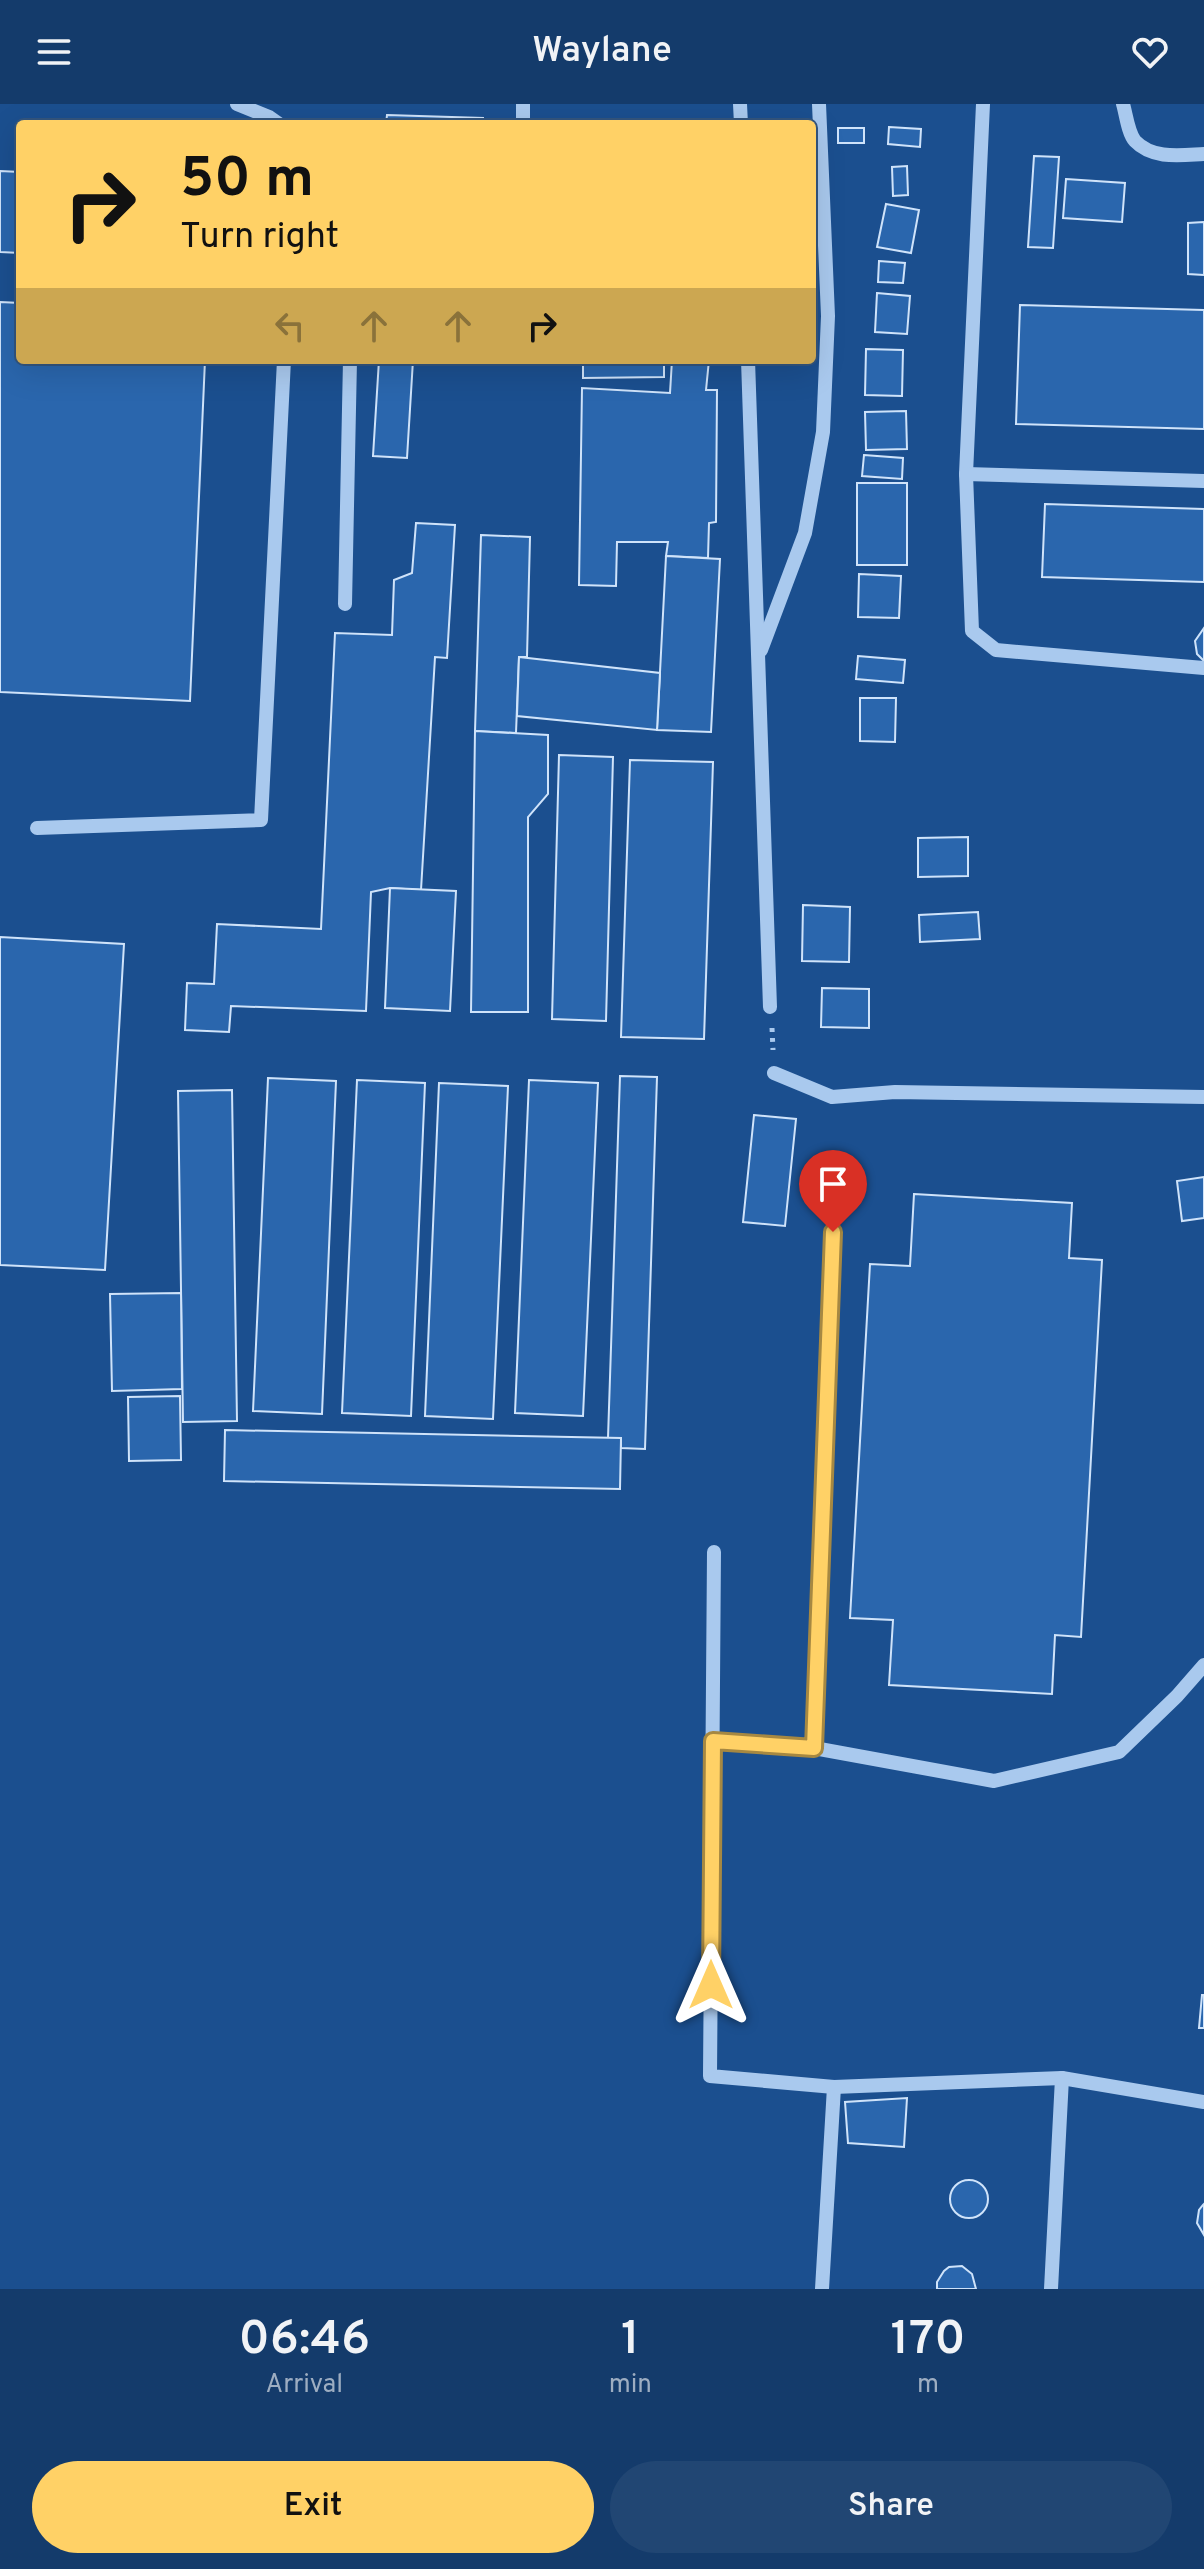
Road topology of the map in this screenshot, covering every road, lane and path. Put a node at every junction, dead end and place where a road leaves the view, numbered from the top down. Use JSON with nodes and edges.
{"nodes":[{"id":1,"x":237,"y":104,"type":"edge"},
{"id":2,"x":819,"y":104,"type":"edge"},
{"id":3,"x":983,"y":104,"type":"edge"},
{"id":4,"x":1123,"y":104,"type":"edge"},
{"id":5,"x":273,"y":120,"type":"edge"},
{"id":6,"x":1204,"y":154,"type":"edge"},
{"id":7,"x":284,"y":364,"type":"edge"},
{"id":8,"x":350,"y":364,"type":"edge"},
{"id":9,"x":748,"y":364,"type":"edge"},
{"id":10,"x":966,"y":474,"type":"junction"},
{"id":11,"x":1204,"y":481,"type":"edge"},
{"id":12,"x":345,"y":604,"type":"dead end"},
{"id":13,"x":758,"y":658,"type":"junction"},
{"id":14,"x":1204,"y":668,"type":"edge"},
{"id":15,"x":37,"y":828,"type":"dead end"},
{"id":16,"x":770,"y":1007,"type":"joint"},
{"id":17,"x":774,"y":1073,"type":"joint"},
{"id":18,"x":1204,"y":1097,"type":"edge"},
{"id":19,"x":833,"y":1232,"type":"dead end"},
{"id":20,"x":714,"y":1552,"type":"dead end"},
{"id":21,"x":1204,"y":1665,"type":"edge"},
{"id":22,"x":713,"y":1741,"type":"junction"},
{"id":23,"x":814,"y":1748,"type":"junction"},
{"id":24,"x":1062,"y":2078,"type":"junction"},
{"id":25,"x":834,"y":2087,"type":"junction"},
{"id":26,"x":1204,"y":2102,"type":"edge"},
{"id":27,"x":822,"y":2289,"type":"edge"},
{"id":28,"x":1051,"y":2289,"type":"edge"}],
"edges":[{"from":1,"to":5,"type":"street"},
{"from":2,"to":13,"type":"street"},
{"from":3,"to":10,"type":"street"},
{"from":4,"to":6,"type":"street"},
{"from":7,"to":15,"type":"street"},
{"from":8,"to":12,"type":"street"},
{"from":9,"to":13,"type":"street"},
{"from":10,"to":11,"type":"street"},
{"from":10,"to":14,"type":"street"},
{"from":13,"to":16,"type":"street"},
{"from":16,"to":17,"type":"path"},
{"from":17,"to":18,"type":"street"},
{"from":19,"to":23,"type":"street"},
{"from":20,"to":22,"type":"street"},
{"from":21,"to":23,"type":"street"},
{"from":22,"to":23,"type":"street"},
{"from":22,"to":25,"type":"street"},
{"from":24,"to":25,"type":"street"},
{"from":24,"to":26,"type":"street"},
{"from":24,"to":28,"type":"street"},
{"from":25,"to":27,"type":"street"}]}
